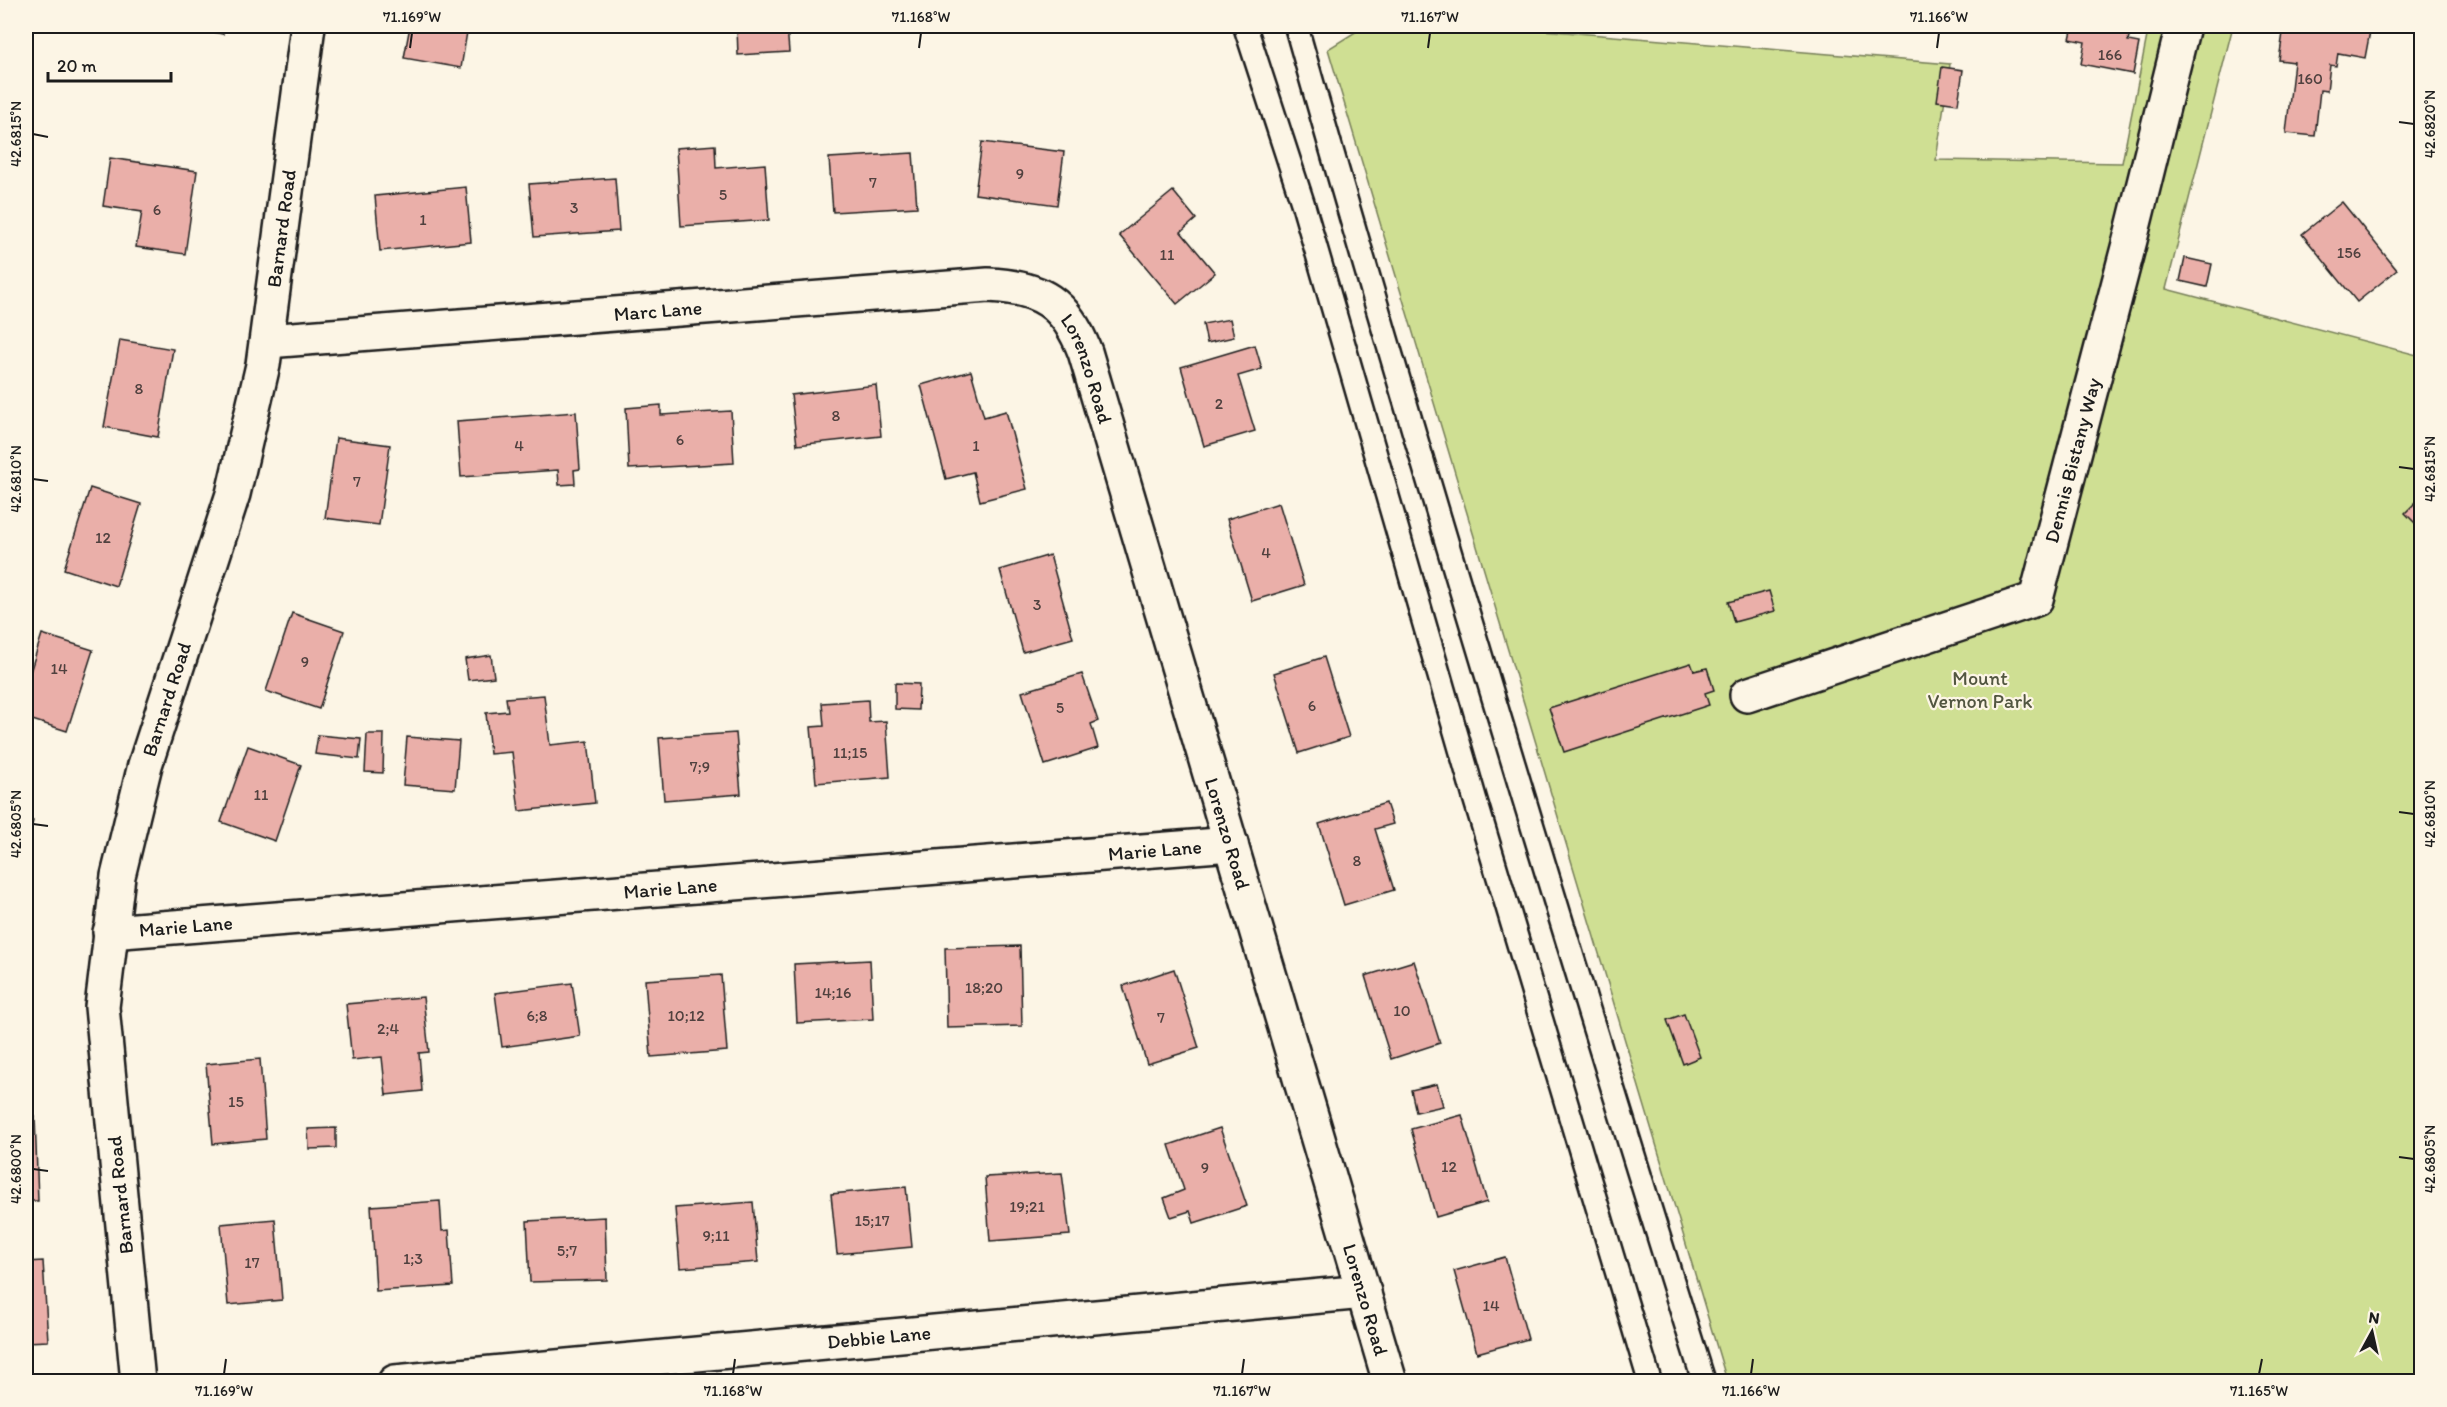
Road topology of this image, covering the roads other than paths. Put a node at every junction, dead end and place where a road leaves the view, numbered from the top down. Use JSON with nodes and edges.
{"nodes":[{"id":1,"x":308,"y":26,"type":"edge"},
{"id":2,"x":1245,"y":26,"type":"edge"},
{"id":3,"x":1296,"y":26,"type":"edge"},
{"id":4,"x":2183,"y":26,"type":"edge"},
{"id":5,"x":1047,"y":298,"type":"joint"},
{"id":6,"x":267,"y":341,"type":"junction"},
{"id":7,"x":1747,"y":695,"type":"dead end"},
{"id":8,"x":1231,"y":844,"type":"junction"},
{"id":9,"x":110,"y":932,"type":"junction"},
{"id":10,"x":1364,"y":1292,"type":"junction"},
{"id":11,"x":138,"y":1382,"type":"edge"},
{"id":12,"x":395,"y":1382,"type":"edge"},
{"id":13,"x":1390,"y":1382,"type":"edge"},
{"id":14,"x":1650,"y":1382,"type":"edge"},
{"id":15,"x":1704,"y":1382,"type":"edge"}],
"edges":[{"from":1,"to":6,"type":"street","name":"Barnard Road"},
{"from":2,"to":14,"type":"lane"},
{"from":3,"to":15,"type":"lane"},
{"from":4,"to":7,"type":"street","name":"Dennis Bistany Way"},
{"from":5,"to":6,"type":"street","name":"Marc Lane"},
{"from":5,"to":8,"type":"street","name":"Lorenzo Road"},
{"from":6,"to":9,"type":"street","name":"Barnard Road"},
{"from":8,"to":9,"type":"street","name":"Marie Lane"},
{"from":8,"to":10,"type":"street","name":"Lorenzo Road"},
{"from":9,"to":11,"type":"street","name":"Barnard Road"},
{"from":10,"to":12,"type":"street","name":"Debbie Lane"},
{"from":10,"to":13,"type":"street","name":"Lorenzo Road"}]}
